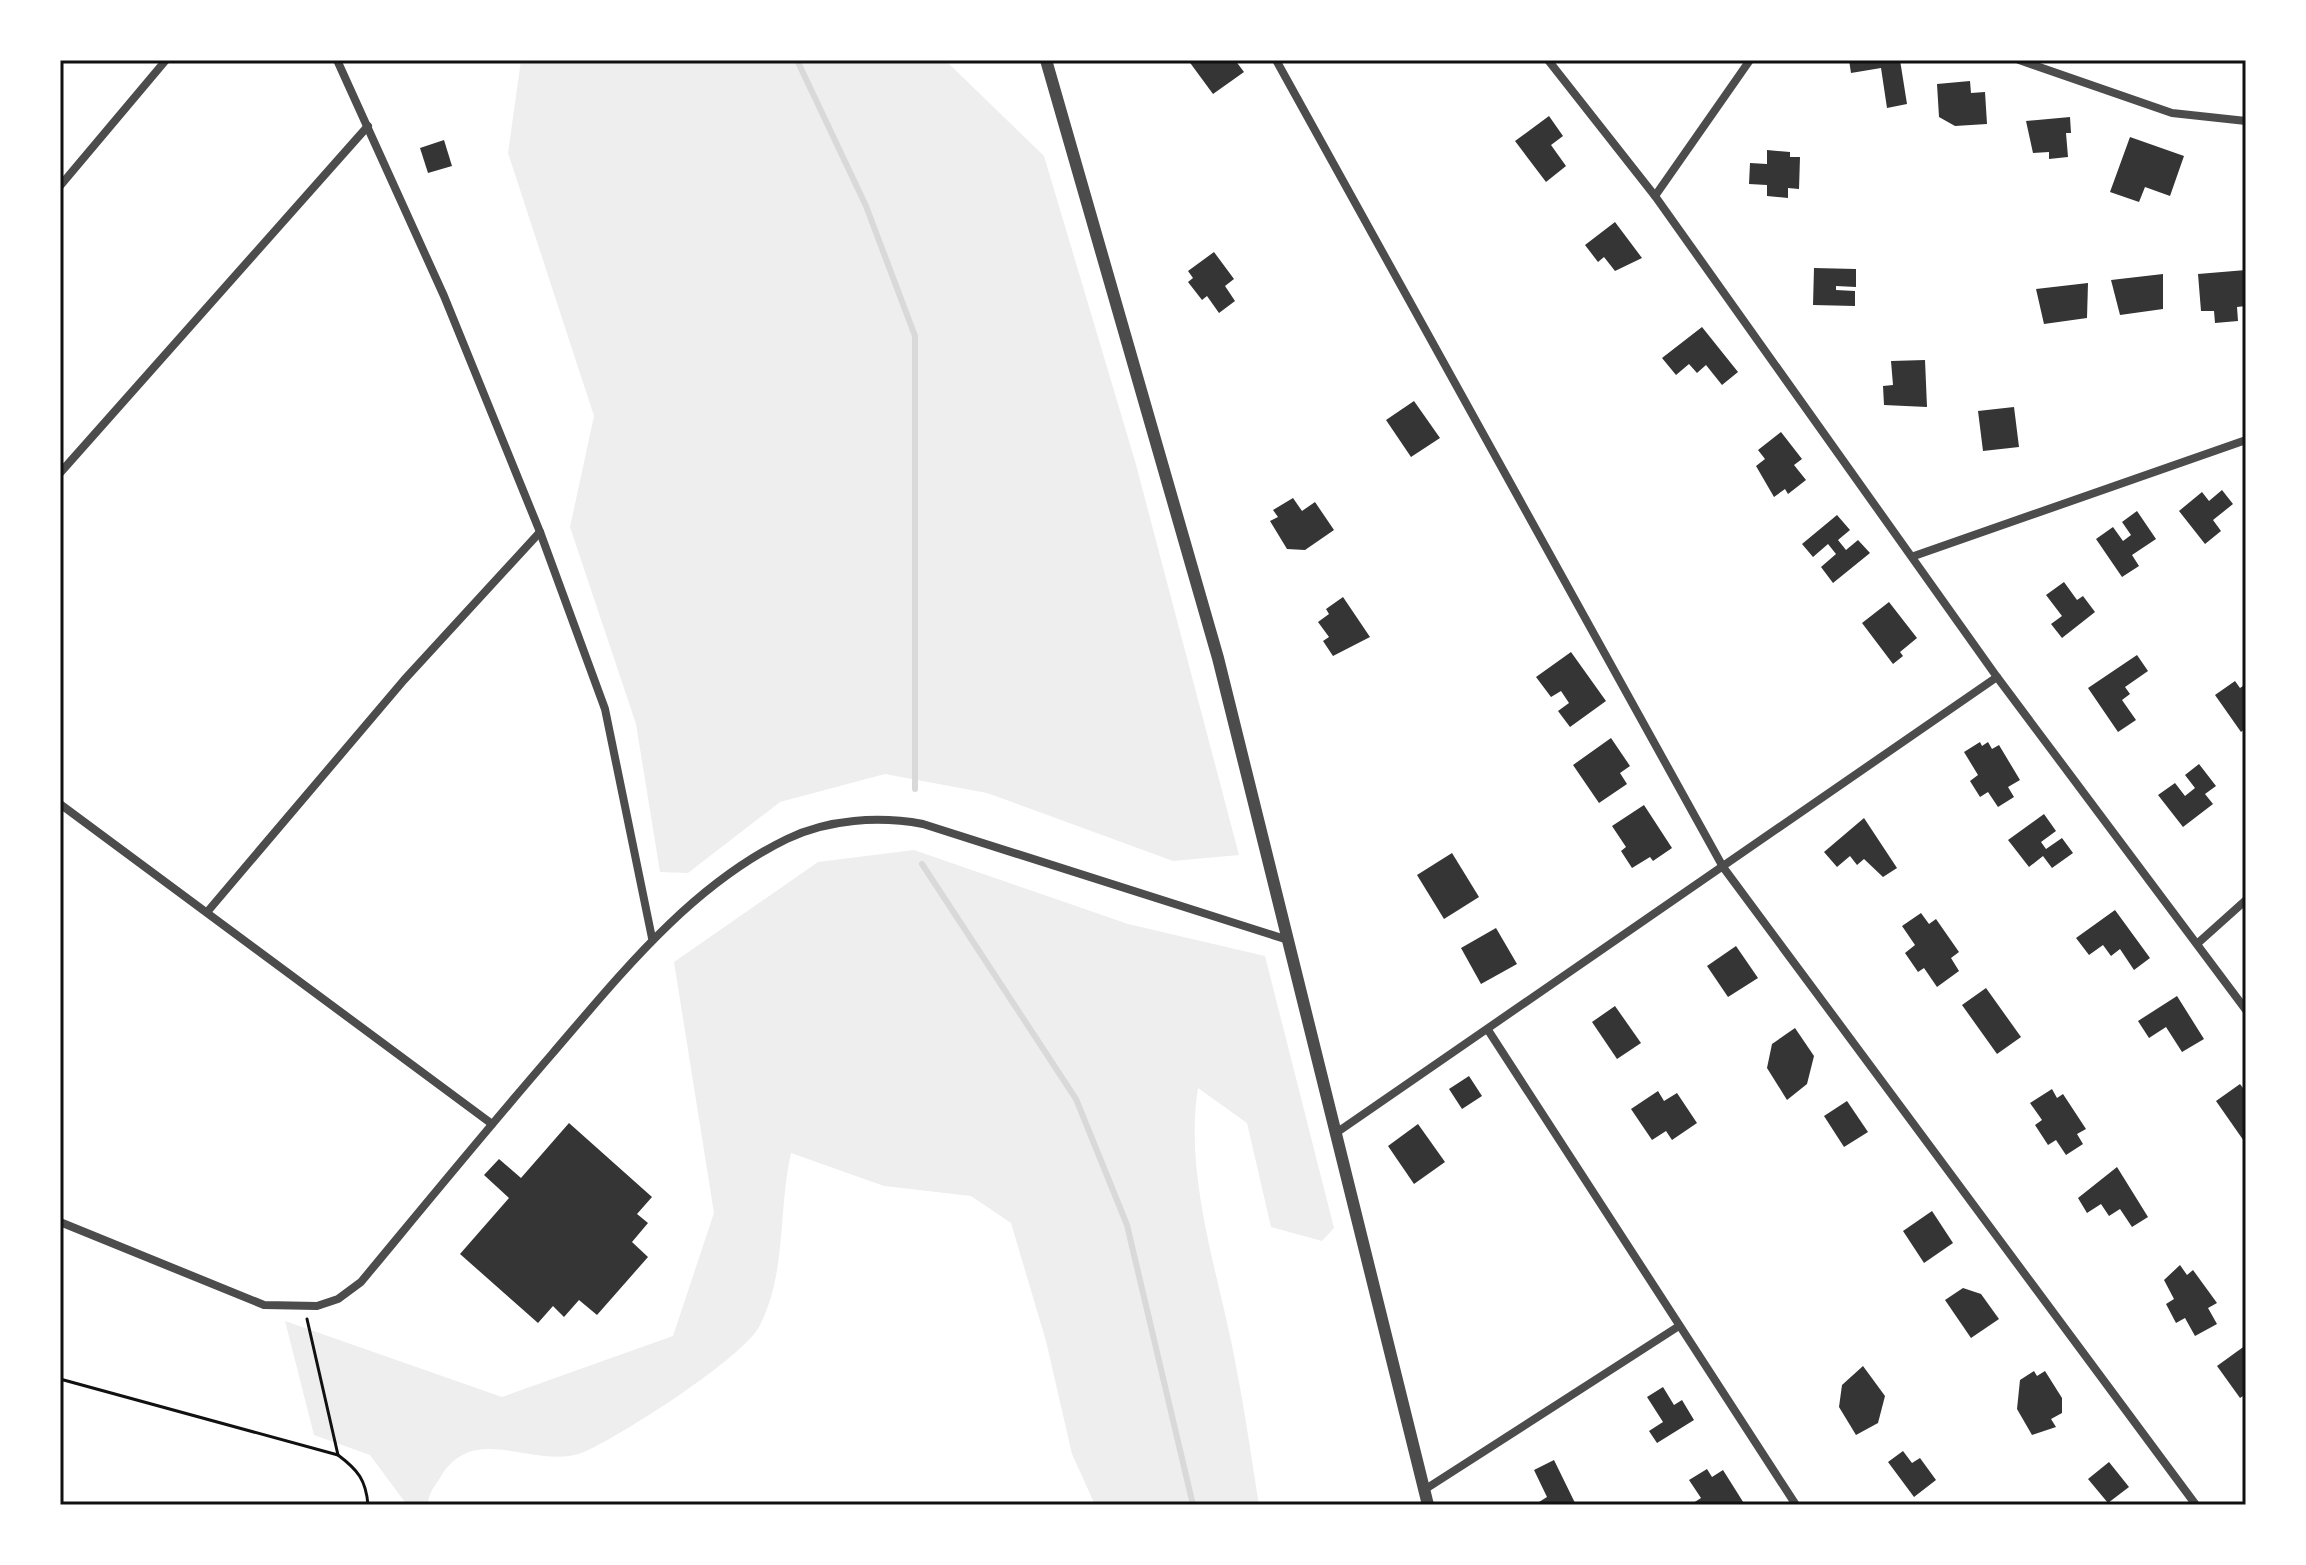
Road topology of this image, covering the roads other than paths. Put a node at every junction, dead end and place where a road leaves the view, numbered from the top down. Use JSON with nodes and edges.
{"nodes":[{"id":1,"x":166,"y":60,"type":"edge"},
{"id":2,"x":337,"y":60,"type":"edge"},
{"id":3,"x":1046,"y":60,"type":"edge"},
{"id":4,"x":1276,"y":60,"type":"edge"},
{"id":5,"x":1548,"y":60,"type":"edge"},
{"id":6,"x":1750,"y":60,"type":"edge"},
{"id":7,"x":2019,"y":60,"type":"edge"},
{"id":8,"x":2246,"y":121,"type":"edge"},
{"id":9,"x":368,"y":126,"type":"junction"},
{"id":10,"x":60,"y":186,"type":"edge"},
{"id":11,"x":1655,"y":196,"type":"junction"},
{"id":12,"x":2246,"y":440,"type":"edge"},
{"id":13,"x":60,"y":473,"type":"edge"},
{"id":14,"x":540,"y":532,"type":"junction"},
{"id":15,"x":1914,"y":556,"type":"junction"},
{"id":16,"x":1997,"y":677,"type":"junction"},
{"id":17,"x":60,"y":804,"type":"edge"},
{"id":18,"x":1723,"y":867,"type":"junction"},
{"id":19,"x":2246,"y":900,"type":"edge"},
{"id":20,"x":208,"y":911,"type":"junction"},
{"id":21,"x":652,"y":938,"type":"junction"},
{"id":22,"x":1285,"y":939,"type":"junction"},
{"id":23,"x":2198,"y":943,"type":"junction"},
{"id":24,"x":2246,"y":1010,"type":"edge"},
{"id":25,"x":1488,"y":1030,"type":"junction"},
{"id":26,"x":492,"y":1124,"type":"junction"},
{"id":27,"x":1336,"y":1133,"type":"junction"},
{"id":28,"x":60,"y":1222,"type":"edge"},
{"id":29,"x":1679,"y":1326,"type":"junction"},
{"id":30,"x":1424,"y":1490,"type":"junction"},
{"id":31,"x":1428,"y":1505,"type":"edge"},
{"id":32,"x":1796,"y":1505,"type":"edge"},
{"id":33,"x":2196,"y":1505,"type":"edge"}],
"edges":[{"from":1,"to":10,"type":"street"},
{"from":2,"to":9,"type":"street"},
{"from":3,"to":22,"type":"street"},
{"from":4,"to":18,"type":"street"},
{"from":5,"to":11,"type":"street"},
{"from":6,"to":11,"type":"street"},
{"from":7,"to":8,"type":"street"},
{"from":9,"to":13,"type":"street"},
{"from":9,"to":14,"type":"street"},
{"from":11,"to":15,"type":"street"},
{"from":12,"to":15,"type":"street"},
{"from":14,"to":20,"type":"street"},
{"from":14,"to":21,"type":"street"},
{"from":15,"to":16,"type":"street"},
{"from":16,"to":18,"type":"street"},
{"from":16,"to":23,"type":"street"},
{"from":17,"to":20,"type":"street"},
{"from":18,"to":25,"type":"street"},
{"from":18,"to":33,"type":"street"},
{"from":19,"to":23,"type":"street"},
{"from":20,"to":26,"type":"street"},
{"from":21,"to":22,"type":"street"},
{"from":21,"to":26,"type":"street"},
{"from":22,"to":27,"type":"street"},
{"from":23,"to":24,"type":"street"},
{"from":25,"to":27,"type":"street"},
{"from":25,"to":29,"type":"street"},
{"from":26,"to":28,"type":"street"},
{"from":27,"to":30,"type":"street"},
{"from":29,"to":30,"type":"street"},
{"from":29,"to":32,"type":"street"},
{"from":30,"to":31,"type":"street"}]}
